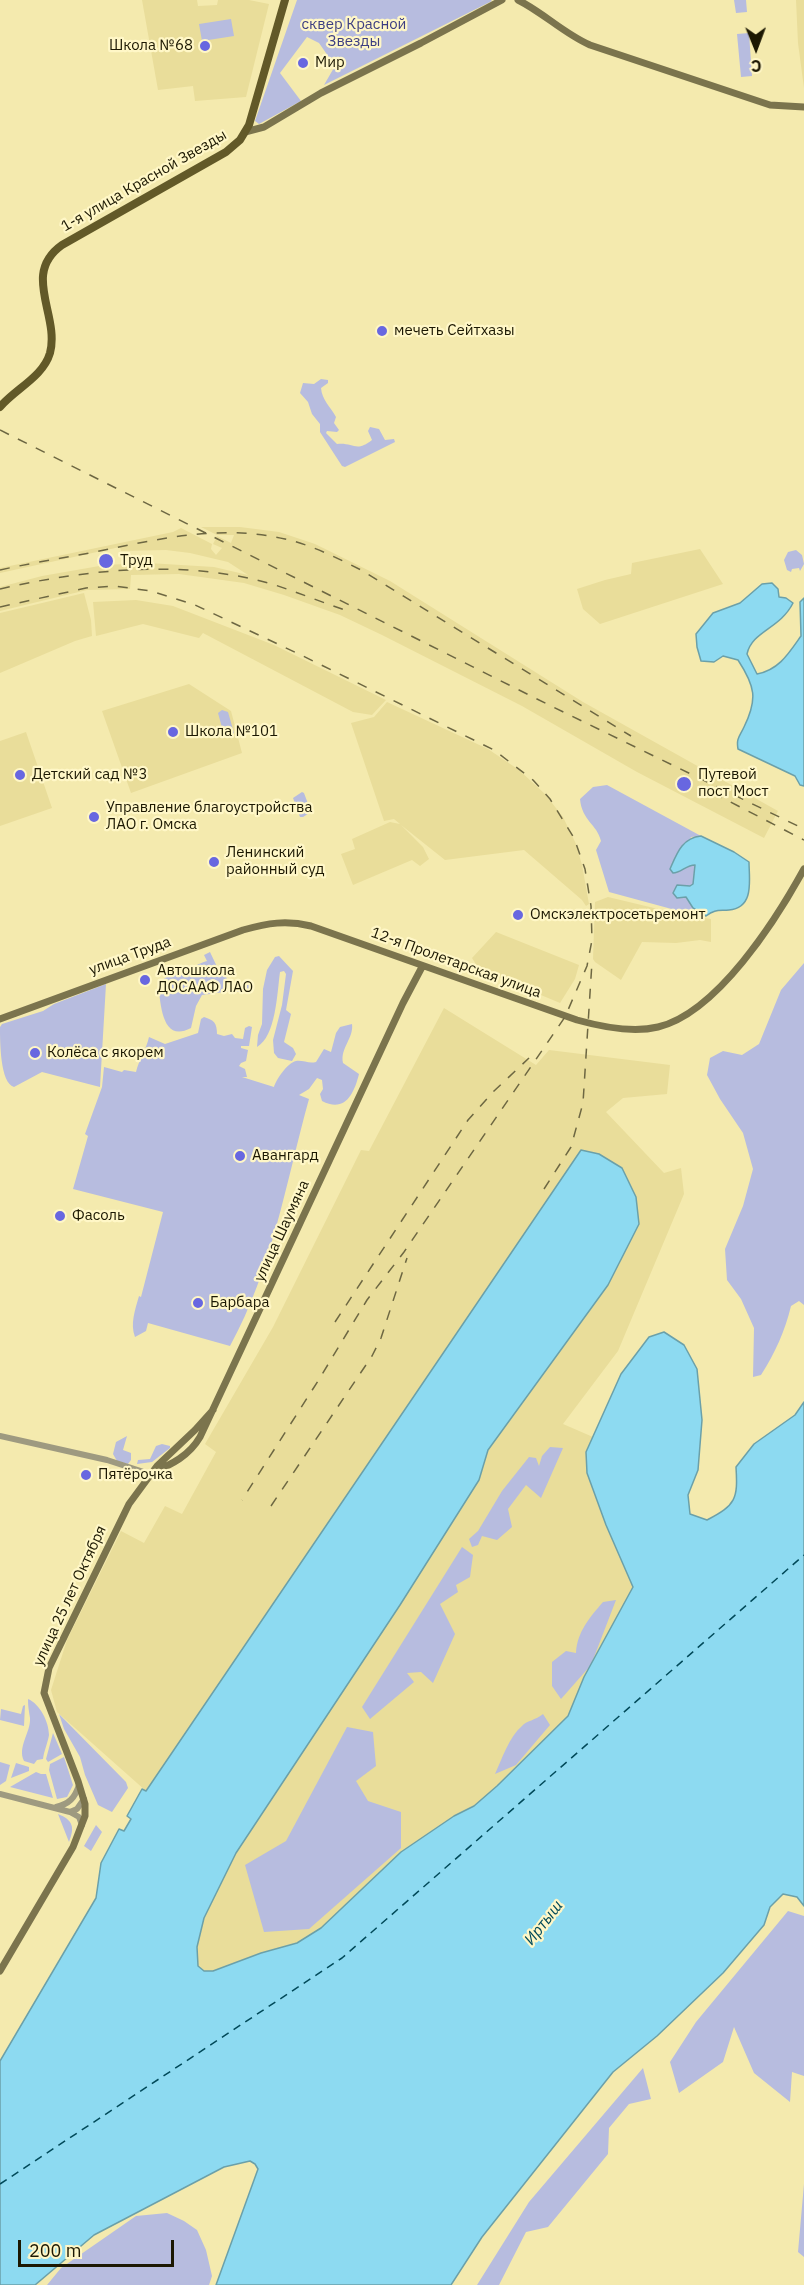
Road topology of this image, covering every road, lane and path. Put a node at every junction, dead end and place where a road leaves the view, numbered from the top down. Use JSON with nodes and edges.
{"nodes":[{"id":1,"x":285,"y":0,"type":"edge"},
{"id":2,"x":502,"y":0,"type":"edge"},
{"id":3,"x":518,"y":0,"type":"edge"},
{"id":4,"x":804,"y":107,"type":"edge"},
{"id":5,"x":245,"y":132,"type":"junction"},
{"id":6,"x":0,"y":407,"type":"edge"},
{"id":7,"x":804,"y":869,"type":"edge"},
{"id":8,"x":271,"y":922,"type":"joint"},
{"id":9,"x":422,"y":967,"type":"junction"},
{"id":10,"x":0,"y":1019,"type":"edge"},
{"id":11,"x":213,"y":1410,"type":"junction"},
{"id":12,"x":0,"y":1436,"type":"edge"},
{"id":13,"x":186,"y":1438,"type":"junction"},
{"id":14,"x":194,"y":1448,"type":"junction"},
{"id":15,"x":150,"y":1474,"type":"junction"},
{"id":16,"x":80,"y":1785,"type":"junction"},
{"id":17,"x":0,"y":1794,"type":"edge"},
{"id":18,"x":84,"y":1801,"type":"junction"},
{"id":19,"x":52,"y":1807,"type":"junction"},
{"id":20,"x":70,"y":1812,"type":"junction"},
{"id":21,"x":82,"y":1825,"type":"junction"},
{"id":22,"x":0,"y":1971,"type":"edge"}],
"edges":[{"from":1,"to":5,"type":"main road"},
{"from":2,"to":5,"type":"main road","name":"1-я улица Красной Звезды"},
{"from":3,"to":4,"type":"main road"},
{"from":5,"to":6,"type":"main road","name":"1-я улица Красной Звезды"},
{"from":7,"to":9,"type":"main road","name":"12-я Пролетарская улица"},
{"from":8,"to":9,"type":"main road","name":"12-я Пролетарская улица"},
{"from":8,"to":10,"type":"main road","name":"улица Труда"},
{"from":9,"to":11,"type":"main road","name":"улица Шаумяна"},
{"from":11,"to":13,"type":"main road","name":"улица Шаумяна"},
{"from":11,"to":14,"type":"main road","name":"улица Шаумяна"},
{"from":12,"to":15,"type":"street"},
{"from":13,"to":14,"type":"main road"},
{"from":13,"to":15,"type":"main road","name":"улица Шаумяна"},
{"from":14,"to":15,"type":"main road"},
{"from":15,"to":16,"type":"main road","name":"улица 25 лет Октября"},
{"from":16,"to":18,"type":"main road","name":"улица 25 лет Октября"},
{"from":16,"to":19,"type":"street"},
{"from":17,"to":19,"type":"street"},
{"from":18,"to":20,"type":"street"},
{"from":18,"to":21,"type":"main road"},
{"from":19,"to":20,"type":"street"},
{"from":20,"to":21,"type":"street"},
{"from":21,"to":22,"type":"main road"}]}
